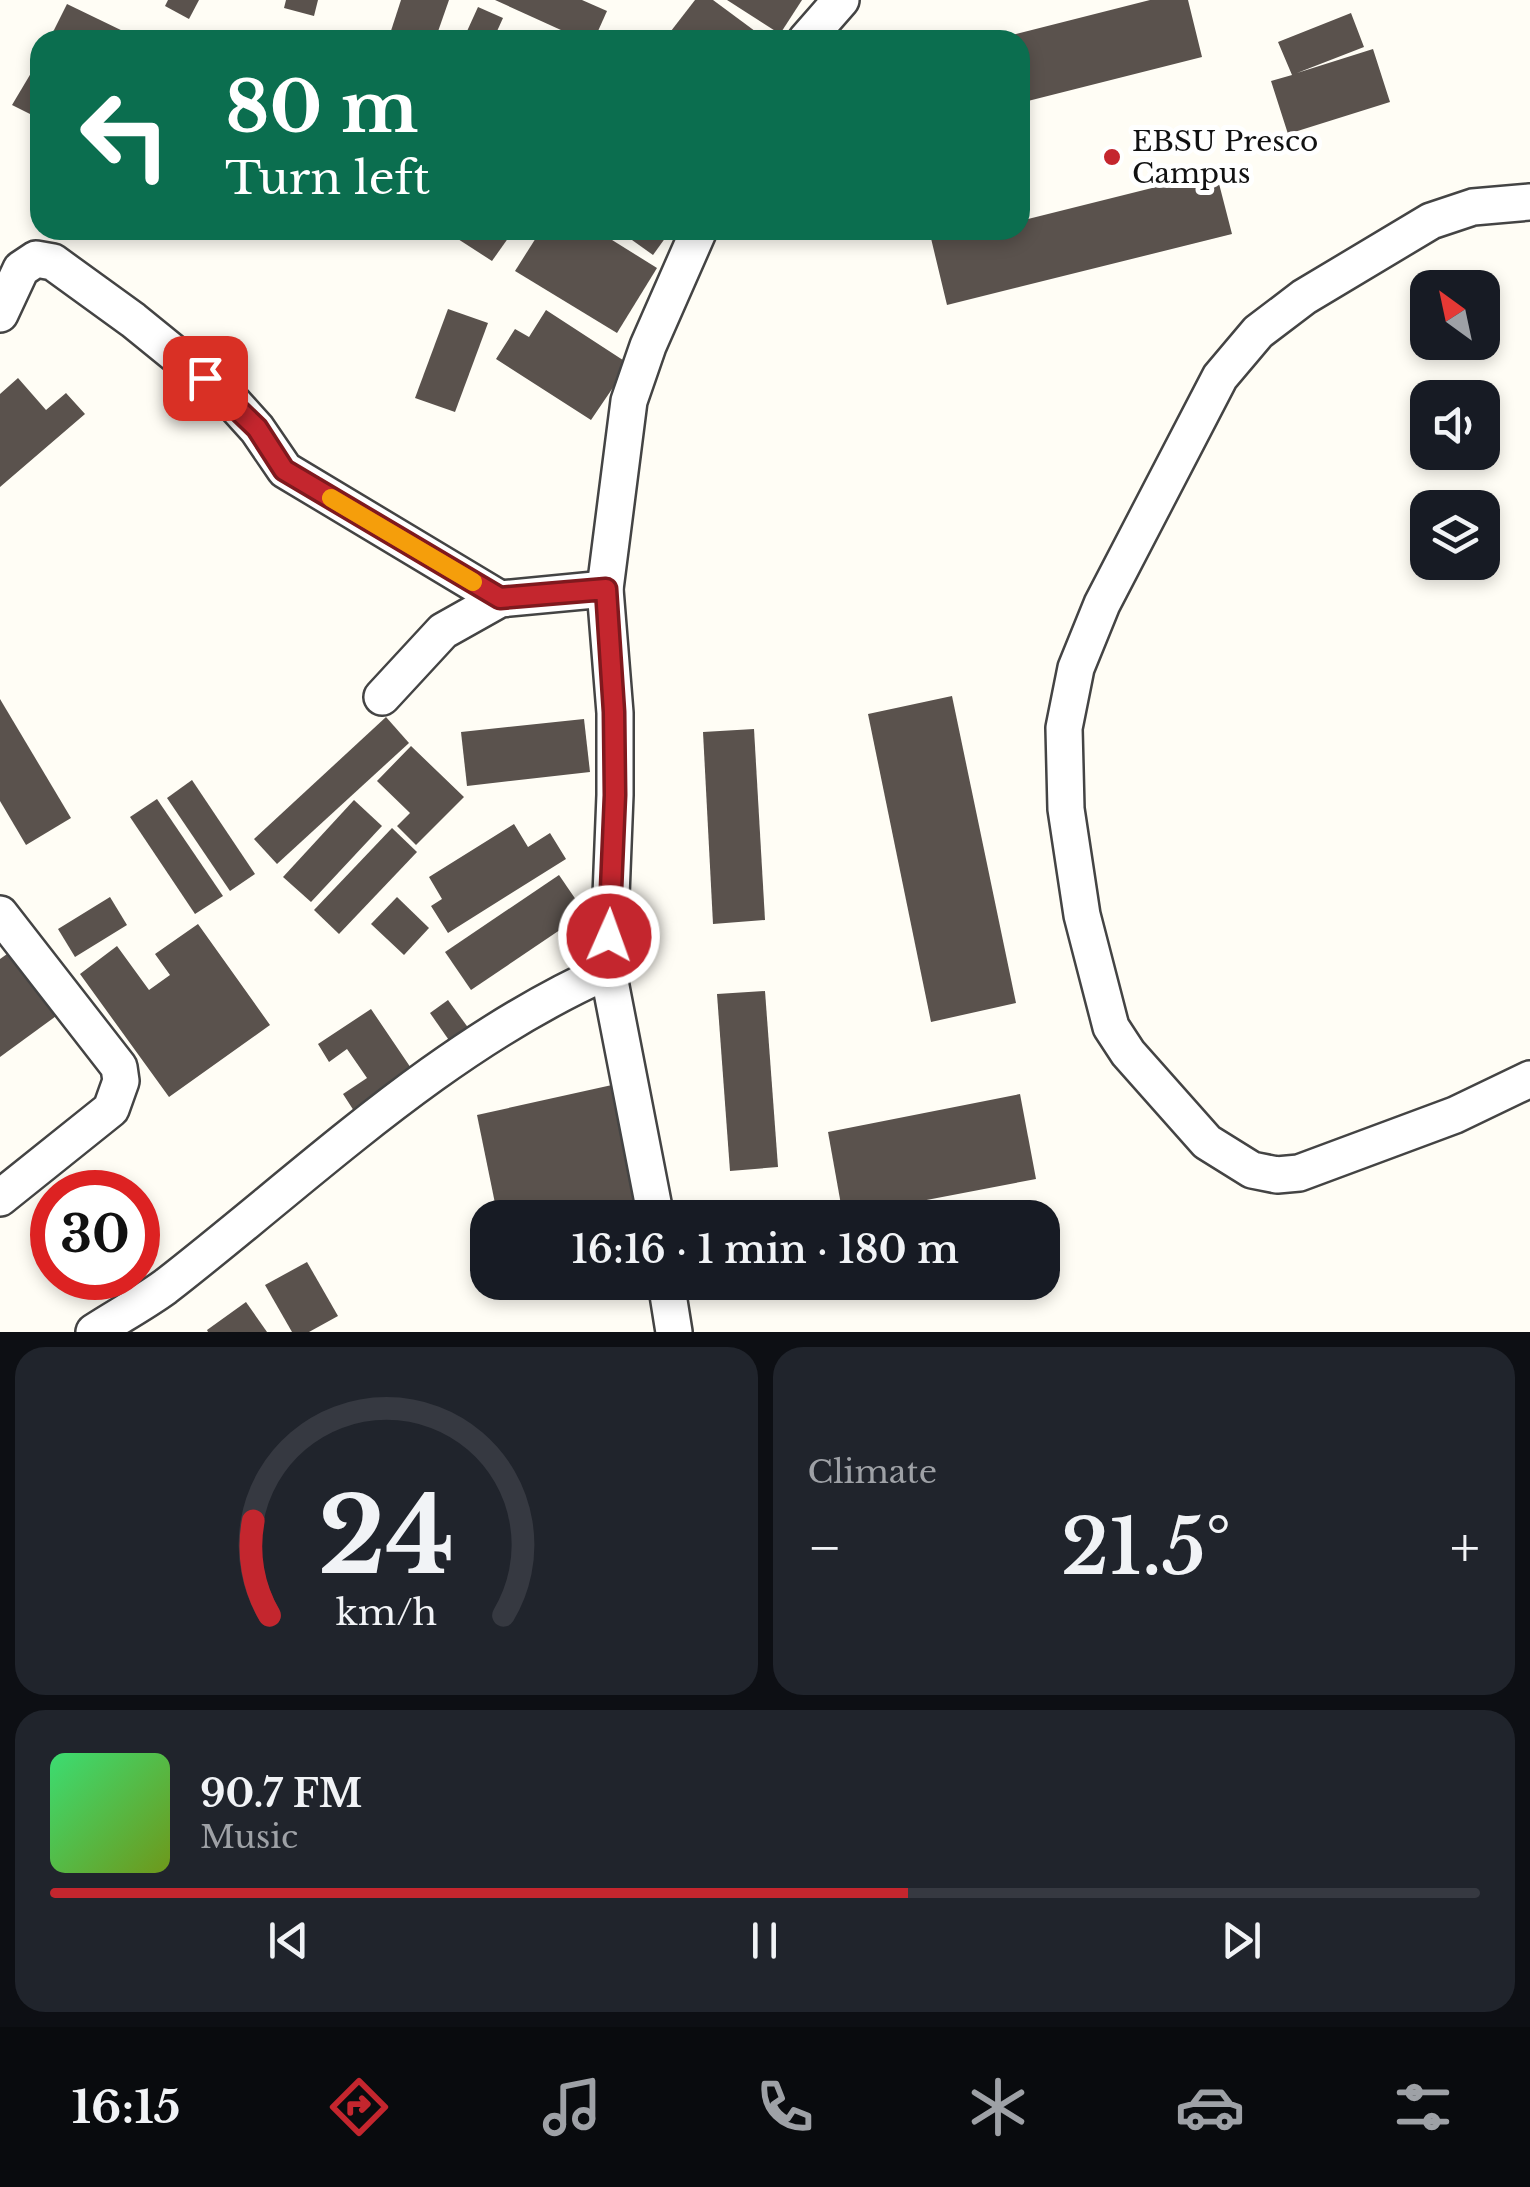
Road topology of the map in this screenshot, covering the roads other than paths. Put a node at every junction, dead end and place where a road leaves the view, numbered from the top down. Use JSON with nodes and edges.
{"nodes":[{"id":1,"x":841,"y":0,"type":"edge"},
{"id":2,"x":815,"y":30,"type":"edge"},
{"id":3,"x":1530,"y":202,"type":"edge"},
{"id":4,"x":695,"y":240,"type":"edge"},
{"id":5,"x":0,"y":314,"type":"edge"},
{"id":6,"x":606,"y":589,"type":"junction"},
{"id":7,"x":500,"y":598,"type":"junction"},
{"id":8,"x":382,"y":697,"type":"dead end"},
{"id":9,"x":0,"y":914,"type":"edge"},
{"id":10,"x":608,"y":971,"type":"junction"},
{"id":11,"x":1530,"y":1078,"type":"edge"},
{"id":12,"x":0,"y":1198,"type":"edge"},
{"id":13,"x":653,"y":1200,"type":"edge"},
{"id":14,"x":669,"y":1300,"type":"edge"},
{"id":15,"x":94,"y":1332,"type":"edge"},
{"id":16,"x":674,"y":1332,"type":"edge"}],
"edges":[{"from":1,"to":2,"type":"street"},
{"from":3,"to":11,"type":"street"},
{"from":4,"to":6,"type":"street"},
{"from":5,"to":7,"type":"street"},
{"from":6,"to":7,"type":"street"},
{"from":6,"to":10,"type":"street"},
{"from":7,"to":8,"type":"street"},
{"from":9,"to":12,"type":"street"},
{"from":10,"to":13,"type":"street"},
{"from":10,"to":15,"type":"street"},
{"from":14,"to":16,"type":"street"}]}
